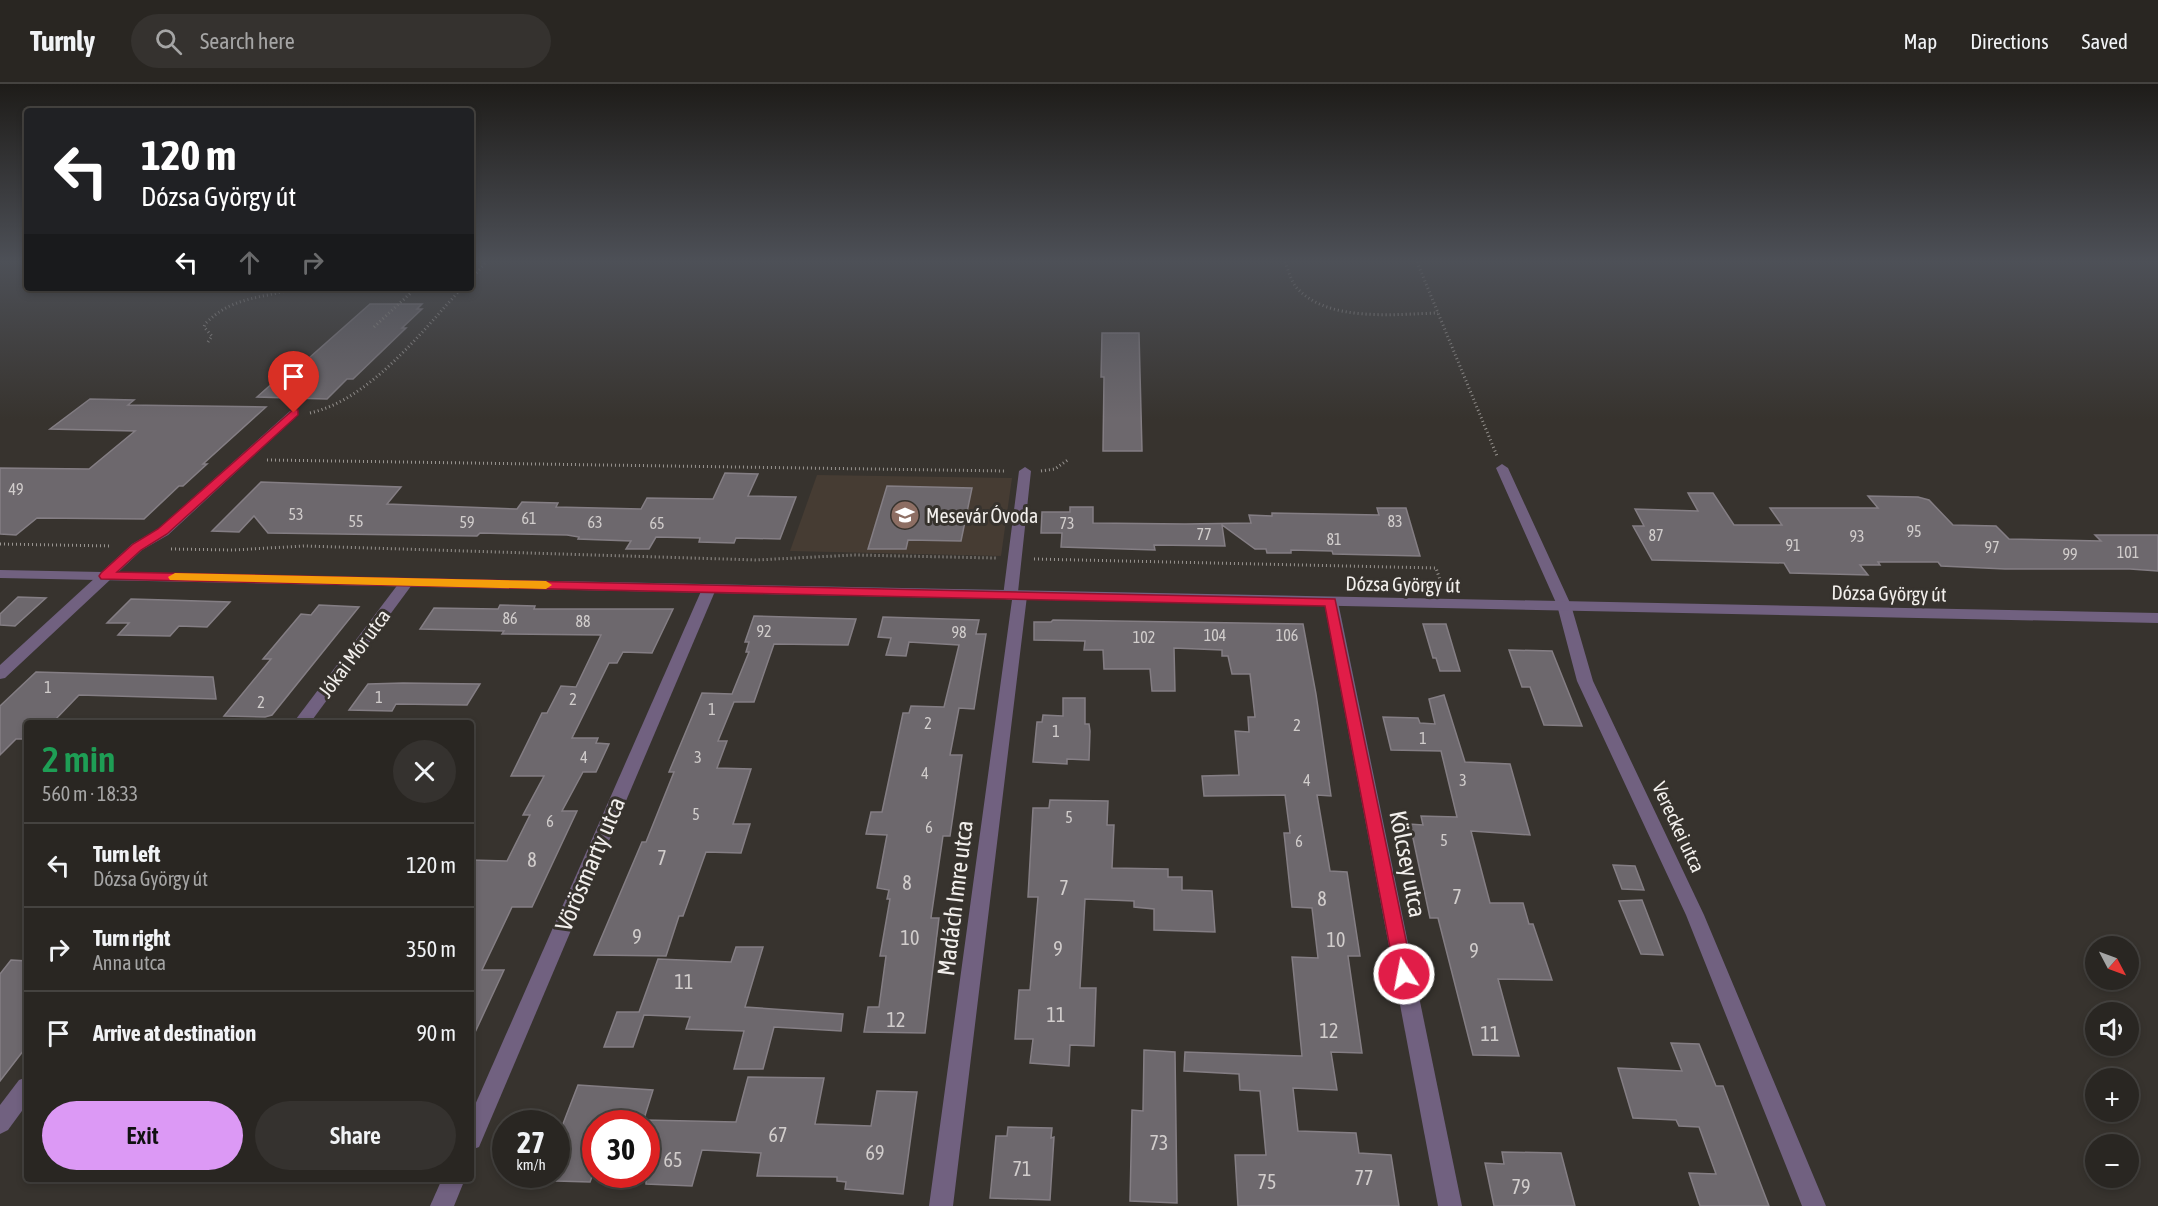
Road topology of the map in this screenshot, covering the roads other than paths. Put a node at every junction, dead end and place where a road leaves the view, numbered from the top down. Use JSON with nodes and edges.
{"nodes":[{"id":1,"x":294,"y":413,"type":"road end"},
{"id":2,"x":1502,"y":468,"type":"road end"},
{"id":3,"x":1025,"y":471,"type":"road end"},
{"id":4,"x":0,"y":574,"type":"edge"},
{"id":5,"x":105,"y":576,"type":"junction"},
{"id":6,"x":407,"y":582,"type":"junction"},
{"id":7,"x":710,"y":589,"type":"junction"},
{"id":8,"x":1015,"y":596,"type":"junction"},
{"id":9,"x":1331,"y":602,"type":"junction"},
{"id":10,"x":1564,"y":605,"type":"junction"},
{"id":11,"x":2158,"y":618,"type":"edge"},
{"id":12,"x":0,"y":674,"type":"edge"},
{"id":13,"x":303,"y":720,"type":"edge"},
{"id":14,"x":24,"y":1091,"type":"edge"},
{"id":15,"x":0,"y":1123,"type":"edge"},
{"id":16,"x":474,"y":1132,"type":"edge"},
{"id":17,"x":453,"y":1182,"type":"edge"},
{"id":18,"x":442,"y":1206,"type":"edge"},
{"id":19,"x":941,"y":1206,"type":"edge"},
{"id":20,"x":1450,"y":1206,"type":"edge"},
{"id":21,"x":1814,"y":1206,"type":"edge"}],
"edges":[{"from":1,"to":5,"type":"street"},
{"from":2,"to":10,"type":"street","name":"Vereckei utca"},
{"from":3,"to":8,"type":"street","name":"Madách Imre utca"},
{"from":4,"to":5,"type":"street","name":"Dózsa György út"},
{"from":5,"to":6,"type":"street","name":"Dózsa György út"},
{"from":5,"to":12,"type":"street"},
{"from":6,"to":7,"type":"street","name":"Dózsa György út"},
{"from":6,"to":13,"type":"street","name":"Jókai Mór utca"},
{"from":7,"to":8,"type":"street","name":"Dózsa György út"},
{"from":7,"to":16,"type":"street","name":"Vörösmarty utca"},
{"from":8,"to":9,"type":"street","name":"Dózsa György út"},
{"from":8,"to":19,"type":"street","name":"Madách Imre utca"},
{"from":9,"to":10,"type":"street","name":"Dózsa György út"},
{"from":9,"to":20,"type":"street","name":"Kölcsey utca"},
{"from":10,"to":11,"type":"street","name":"Dózsa György út"},
{"from":10,"to":21,"type":"street","name":"Vereckei utca"},
{"from":14,"to":15,"type":"street"},
{"from":17,"to":18,"type":"street"}]}
